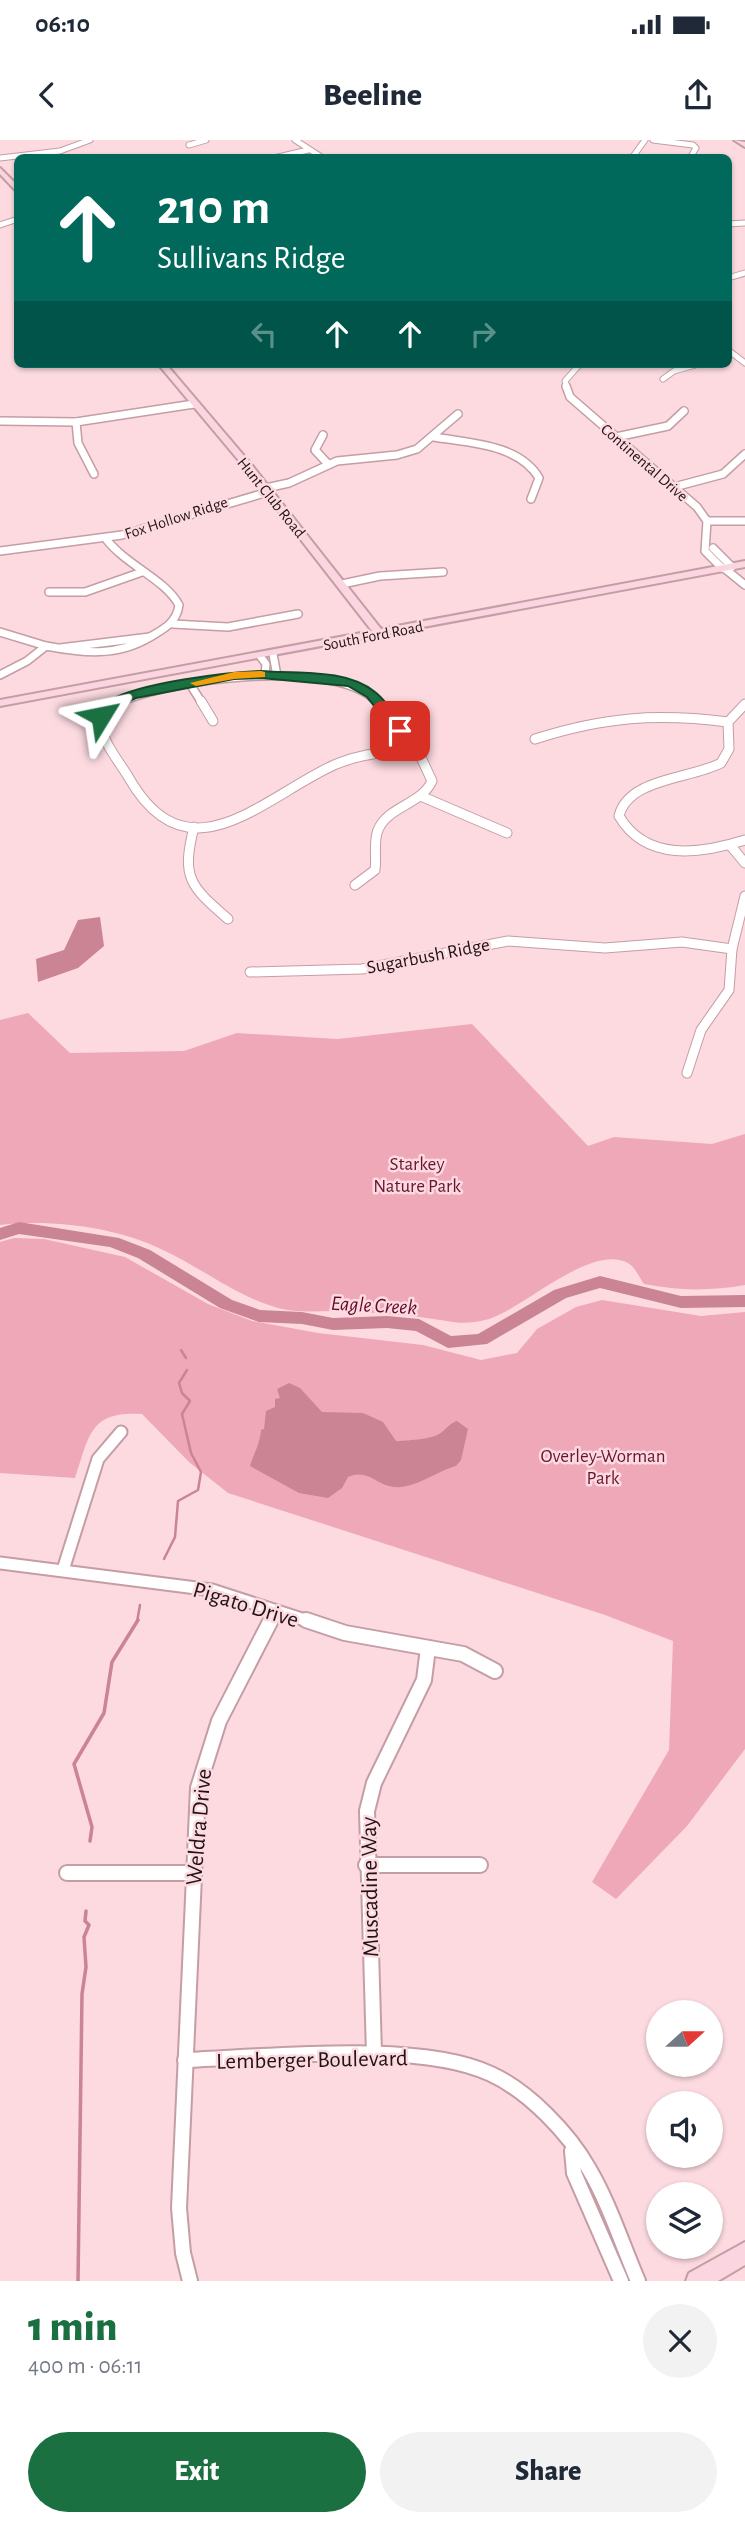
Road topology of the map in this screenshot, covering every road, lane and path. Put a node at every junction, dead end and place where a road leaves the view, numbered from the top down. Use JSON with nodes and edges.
{"nodes":[{"id":1,"x":90,"y":140,"type":"edge"},
{"id":2,"x":206,"y":140,"type":"edge"},
{"id":3,"x":295,"y":140,"type":"edge"},
{"id":4,"x":653,"y":140,"type":"edge"},
{"id":5,"x":737,"y":140,"type":"edge"},
{"id":6,"x":189,"y":145,"type":"dead end"},
{"id":7,"x":745,"y":145,"type":"edge"},
{"id":8,"x":308,"y":149,"type":"junction"},
{"id":9,"x":38,"y":154,"type":"edge"},
{"id":10,"x":289,"y":154,"type":"edge"},
{"id":11,"x":316,"y":154,"type":"edge"},
{"id":12,"x":692,"y":154,"type":"edge"},
{"id":13,"x":0,"y":170,"type":"edge"},
{"id":14,"x":14,"y":186,"type":"edge"},
{"id":15,"x":732,"y":353,"type":"edge"},
{"id":16,"x":738,"y":358,"type":"junction"},
{"id":17,"x":732,"y":359,"type":"edge"},
{"id":18,"x":745,"y":363,"type":"edge"},
{"id":19,"x":165,"y":368,"type":"edge"},
{"id":20,"x":576,"y":368,"type":"edge"},
{"id":21,"x":682,"y":368,"type":"edge"},
{"id":22,"x":663,"y":379,"type":"dead end"},
{"id":23,"x":194,"y":404,"type":"junction"},
{"id":24,"x":684,"y":411,"type":"dead end"},
{"id":25,"x":458,"y":414,"type":"dead end"},
{"id":26,"x":0,"y":421,"type":"edge"},
{"id":27,"x":76,"y":422,"type":"junction"},
{"id":28,"x":323,"y":435,"type":"dead end"},
{"id":29,"x":434,"y":437,"type":"junction"},
{"id":30,"x":616,"y":437,"type":"junction"},
{"id":31,"x":745,"y":454,"type":"edge"},
{"id":32,"x":328,"y":464,"type":"junction"},
{"id":33,"x":94,"y":474,"type":"dead end"},
{"id":34,"x":674,"y":487,"type":"junction"},
{"id":35,"x":267,"y":490,"type":"junction"},
{"id":36,"x":531,"y":499,"type":"dead end"},
{"id":37,"x":707,"y":521,"type":"junction"},
{"id":38,"x":745,"y":521,"type":"edge"},
{"id":39,"x":106,"y":539,"type":"junction"},
{"id":40,"x":0,"y":551,"type":"edge"},
{"id":41,"x":745,"y":564,"type":"edge"},
{"id":42,"x":726,"y":568,"type":"junction"},
{"id":43,"x":142,"y":572,"type":"junction"},
{"id":44,"x":443,"y":572,"type":"dead end"},
{"id":45,"x":342,"y":584,"type":"junction"},
{"id":46,"x":745,"y":585,"type":"edge"},
{"id":47,"x":49,"y":592,"type":"dead end"},
{"id":48,"x":298,"y":614,"type":"dead end"},
{"id":49,"x":173,"y":624,"type":"junction"},
{"id":50,"x":0,"y":632,"type":"edge"},
{"id":51,"x":379,"y":633,"type":"junction"},
{"id":52,"x":46,"y":646,"type":"junction"},
{"id":53,"x":274,"y":654,"type":"junction"},
{"id":54,"x":260,"y":656,"type":"junction"},
{"id":55,"x":355,"y":673,"type":"dead end"},
{"id":56,"x":0,"y":674,"type":"edge"},
{"id":57,"x":265,"y":675,"type":"junction"},
{"id":58,"x":277,"y":676,"type":"junction"},
{"id":59,"x":345,"y":682,"type":"junction"},
{"id":60,"x":190,"y":684,"type":"junction"},
{"id":61,"x":0,"y":703,"type":"edge"},
{"id":62,"x":745,"y":704,"type":"edge"},
{"id":63,"x":213,"y":721,"type":"dead end"},
{"id":64,"x":728,"y":722,"type":"junction"},
{"id":65,"x":535,"y":739,"type":"dead end"},
{"id":66,"x":413,"y":747,"type":"junction"},
{"id":67,"x":423,"y":796,"type":"junction"},
{"id":68,"x":194,"y":827,"type":"junction"},
{"id":69,"x":506,"y":833,"type":"dead end"},
{"id":70,"x":745,"y":840,"type":"edge"},
{"id":71,"x":730,"y":845,"type":"junction"},
{"id":72,"x":745,"y":863,"type":"edge"},
{"id":73,"x":355,"y":885,"type":"dead end"},
{"id":74,"x":745,"y":896,"type":"edge"},
{"id":75,"x":228,"y":919,"type":"dead end"},
{"id":76,"x":732,"y":949,"type":"junction"},
{"id":77,"x":250,"y":972,"type":"dead end"},
{"id":78,"x":687,"y":1073,"type":"dead end"},
{"id":79,"x":121,"y":1432,"type":"dead end"},
{"id":80,"x":0,"y":1563,"type":"edge"},
{"id":81,"x":63,"y":1570,"type":"junction"},
{"id":82,"x":276,"y":1611,"type":"junction"},
{"id":83,"x":428,"y":1648,"type":"junction"},
{"id":84,"x":495,"y":1671,"type":"dead end"},
{"id":85,"x":366,"y":1865,"type":"junction"},
{"id":86,"x":480,"y":1865,"type":"dead end"},
{"id":87,"x":67,"y":1873,"type":"dead end"},
{"id":88,"x":193,"y":1873,"type":"junction"},
{"id":89,"x":374,"y":2054,"type":"junction"},
{"id":90,"x":185,"y":2060,"type":"junction"},
{"id":91,"x":572,"y":2151,"type":"junction"},
{"id":92,"x":745,"y":2253,"type":"edge"},
{"id":93,"x":190,"y":2281,"type":"edge"},
{"id":94,"x":621,"y":2281,"type":"edge"},
{"id":95,"x":638,"y":2281,"type":"edge"},
{"id":96,"x":697,"y":2281,"type":"edge"}],
"edges":[{"from":1,"to":9,"type":"street"},
{"from":2,"to":6,"type":"street"},
{"from":3,"to":8,"type":"street"},
{"from":4,"to":12,"type":"street"},
{"from":5,"to":7,"type":"main road"},
{"from":8,"to":10,"type":"street"},
{"from":8,"to":11,"type":"street"},
{"from":13,"to":14,"type":"main road"},
{"from":15,"to":16,"type":"street"},
{"from":16,"to":17,"type":"street"},
{"from":16,"to":18,"type":"street"},
{"from":19,"to":23,"type":"main road","name":"Hunt Club Road"},
{"from":20,"to":30,"type":"street","name":"Continental Drive"},
{"from":21,"to":22,"type":"street"},
{"from":23,"to":27,"type":"street"},
{"from":23,"to":35,"type":"main road","name":"Hunt Club Road"},
{"from":24,"to":30,"type":"street"},
{"from":25,"to":29,"type":"street","name":"Fox Hollow Ridge"},
{"from":26,"to":27,"type":"street"},
{"from":27,"to":33,"type":"street"},
{"from":28,"to":32,"type":"street"},
{"from":29,"to":32,"type":"street","name":"Fox Hollow Ridge"},
{"from":29,"to":36,"type":"street"},
{"from":30,"to":34,"type":"street","name":"Continental Drive"},
{"from":31,"to":34,"type":"street"},
{"from":32,"to":35,"type":"street","name":"Fox Hollow Ridge"},
{"from":34,"to":37,"type":"street","name":"Continental Drive"},
{"from":35,"to":39,"type":"street","name":"Fox Hollow Ridge"},
{"from":35,"to":45,"type":"main road","name":"Hunt Club Road"},
{"from":37,"to":38,"type":"street"},
{"from":37,"to":42,"type":"street"},
{"from":39,"to":40,"type":"street","name":"Fox Hollow Ridge"},
{"from":39,"to":43,"type":"street"},
{"from":41,"to":42,"type":"main road","name":"South Ford Road"},
{"from":42,"to":46,"type":"street"},
{"from":42,"to":51,"type":"main road","name":"South Ford Road"},
{"from":43,"to":47,"type":"street"},
{"from":43,"to":49,"type":"street"},
{"from":44,"to":45,"type":"street"},
{"from":45,"to":51,"type":"main road","name":"Hunt Club Road"},
{"from":48,"to":49,"type":"street"},
{"from":49,"to":52,"type":"street"},
{"from":50,"to":52,"type":"street"},
{"from":51,"to":53,"type":"main road","name":"South Ford Road"},
{"from":52,"to":56,"type":"street"},
{"from":53,"to":54,"type":"main road","name":"South Ford Road"},
{"from":53,"to":58,"type":"street"},
{"from":54,"to":57,"type":"street"},
{"from":54,"to":61,"type":"main road","name":"South Ford Road"},
{"from":55,"to":59,"type":"street"},
{"from":57,"to":58,"type":"street"},
{"from":57,"to":60,"type":"street"},
{"from":58,"to":59,"type":"street"},
{"from":59,"to":66,"type":"street"},
{"from":60,"to":63,"type":"street"},
{"from":60,"to":68,"type":"street"},
{"from":62,"to":64,"type":"street"},
{"from":64,"to":65,"type":"street"},
{"from":64,"to":71,"type":"street"},
{"from":66,"to":67,"type":"street"},
{"from":66,"to":68,"type":"street"},
{"from":67,"to":69,"type":"street"},
{"from":67,"to":73,"type":"street"},
{"from":68,"to":75,"type":"street"},
{"from":70,"to":71,"type":"street"},
{"from":71,"to":72,"type":"street"},
{"from":74,"to":76,"type":"street"},
{"from":76,"to":77,"type":"street","name":"Sugarbush Ridge"},
{"from":76,"to":78,"type":"street"},
{"from":79,"to":81,"type":"street"},
{"from":80,"to":81,"type":"street","name":"Pigato Drive"},
{"from":81,"to":82,"type":"street","name":"Pigato Drive"},
{"from":82,"to":83,"type":"street","name":"Pigato Drive"},
{"from":82,"to":88,"type":"street","name":"Weldra Drive"},
{"from":83,"to":84,"type":"street","name":"Pigato Drive"},
{"from":83,"to":85,"type":"street","name":"Muscadine Way"},
{"from":85,"to":86,"type":"street"},
{"from":85,"to":89,"type":"street","name":"Muscadine Way"},
{"from":87,"to":88,"type":"street"},
{"from":88,"to":90,"type":"street","name":"Weldra Drive"},
{"from":89,"to":90,"type":"street","name":"Lemberger Boulevard"},
{"from":89,"to":91,"type":"street","name":"Lemberger Boulevard"},
{"from":90,"to":93,"type":"street","name":"Weldra Drive"},
{"from":91,"to":94,"type":"street","name":"Lemberger Boulevard"},
{"from":91,"to":95,"type":"street","name":"Lemberger Boulevard"},
{"from":92,"to":96,"type":"main road"}]}
